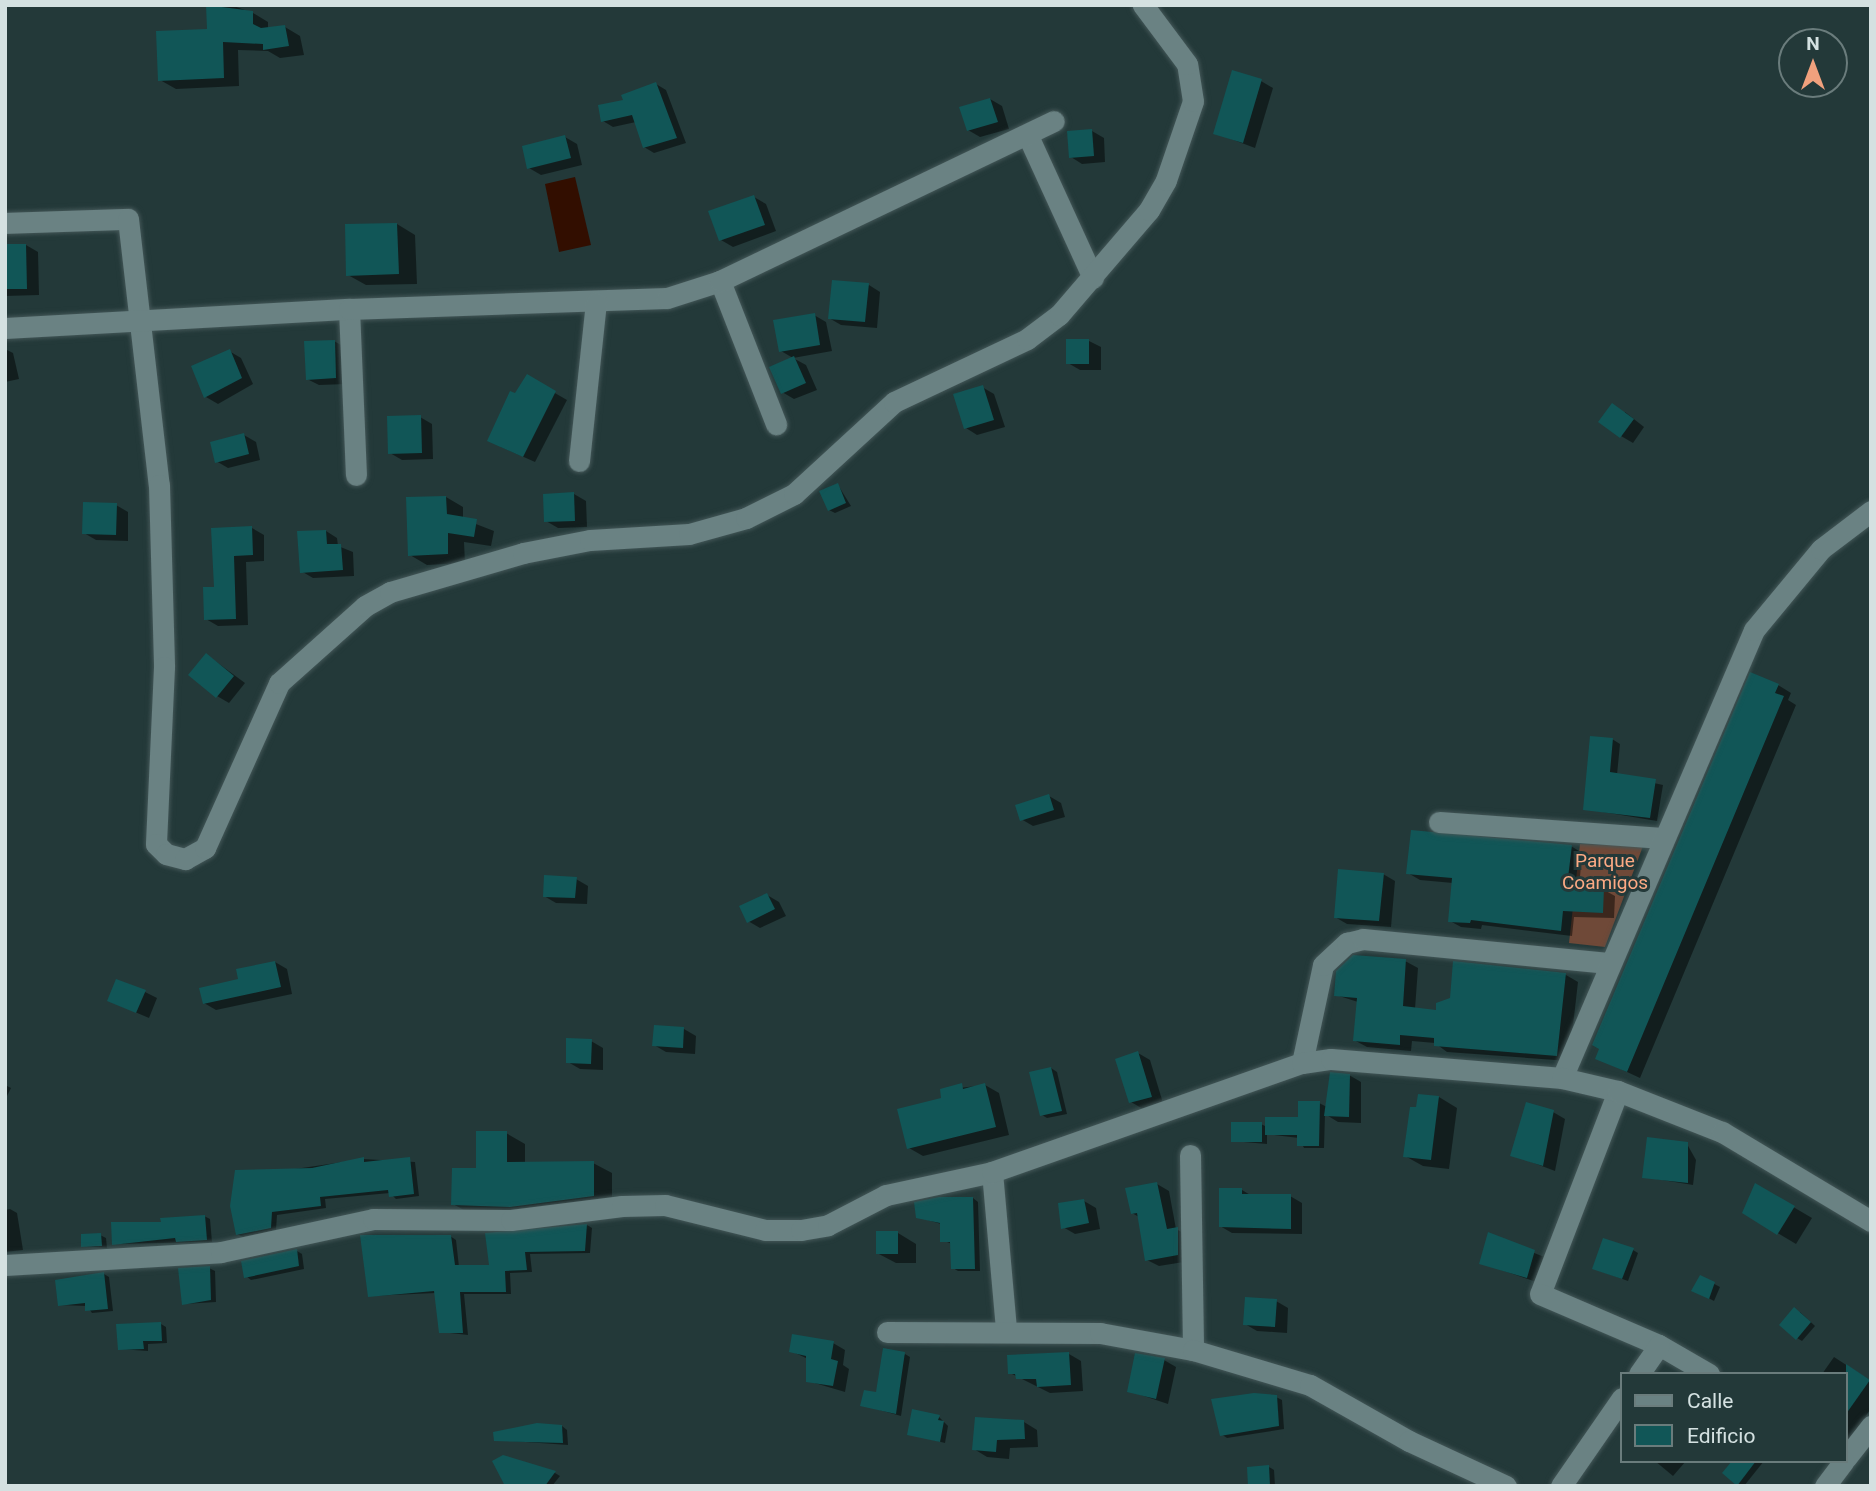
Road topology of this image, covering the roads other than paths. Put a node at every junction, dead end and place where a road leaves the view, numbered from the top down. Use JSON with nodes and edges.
{"nodes":[{"id":1,"x":1143,"y":5,"type":"edge"},
{"id":2,"x":1054,"y":121,"type":"dead end"},
{"id":3,"x":1028,"y":136,"type":"junction"},
{"id":4,"x":5,"y":223,"type":"edge"},
{"id":5,"x":1093,"y":278,"type":"junction"},
{"id":6,"x":720,"y":281,"type":"junction"},
{"id":7,"x":596,"y":303,"type":"junction"},
{"id":8,"x":349,"y":309,"type":"junction"},
{"id":9,"x":138,"y":323,"type":"junction"},
{"id":10,"x":5,"y":328,"type":"edge"},
{"id":11,"x":776,"y":424,"type":"dead end"},
{"id":12,"x":579,"y":461,"type":"dead end"},
{"id":13,"x":356,"y":475,"type":"dead end"},
{"id":14,"x":1871,"y":511,"type":"edge"},
{"id":15,"x":1439,"y":822,"type":"dead end"},
{"id":16,"x":1662,"y":838,"type":"junction"},
{"id":17,"x":1608,"y":963,"type":"junction"},
{"id":18,"x":1302,"y":1063,"type":"junction"},
{"id":19,"x":1562,"y":1079,"type":"junction"},
{"id":20,"x":1618,"y":1091,"type":"junction"},
{"id":21,"x":1190,"y":1155,"type":"dead end"},
{"id":22,"x":992,"y":1172,"type":"junction"},
{"id":23,"x":1871,"y":1222,"type":"edge"},
{"id":24,"x":5,"y":1265,"type":"edge"},
{"id":25,"x":1006,"y":1330,"type":"junction"},
{"id":26,"x":887,"y":1332,"type":"dead end"},
{"id":27,"x":1659,"y":1345,"type":"junction"},
{"id":28,"x":1193,"y":1350,"type":"junction"},
{"id":29,"x":1640,"y":1372,"type":"edge"},
{"id":30,"x":1706,"y":1372,"type":"edge"},
{"id":31,"x":1620,"y":1401,"type":"edge"},
{"id":32,"x":1871,"y":1426,"type":"edge"},
{"id":33,"x":1848,"y":1454,"type":"edge"},
{"id":34,"x":1841,"y":1463,"type":"edge"},
{"id":35,"x":1506,"y":1486,"type":"edge"},
{"id":36,"x":1561,"y":1486,"type":"edge"},
{"id":37,"x":1825,"y":1486,"type":"edge"}],
"edges":[{"from":1,"to":5,"type":"street"},
{"from":2,"to":3,"type":"street"},
{"from":3,"to":5,"type":"street"},
{"from":3,"to":6,"type":"street"},
{"from":4,"to":9,"type":"street"},
{"from":5,"to":9,"type":"street"},
{"from":6,"to":7,"type":"street"},
{"from":6,"to":11,"type":"street"},
{"from":7,"to":8,"type":"street"},
{"from":7,"to":12,"type":"street"},
{"from":8,"to":9,"type":"street"},
{"from":8,"to":13,"type":"street"},
{"from":9,"to":10,"type":"street"},
{"from":14,"to":16,"type":"street"},
{"from":15,"to":16,"type":"street"},
{"from":16,"to":17,"type":"street"},
{"from":17,"to":18,"type":"street"},
{"from":17,"to":19,"type":"street"},
{"from":18,"to":19,"type":"street"},
{"from":18,"to":22,"type":"street"},
{"from":19,"to":20,"type":"street"},
{"from":20,"to":23,"type":"street"},
{"from":20,"to":27,"type":"street"},
{"from":21,"to":28,"type":"street"},
{"from":22,"to":24,"type":"street"},
{"from":22,"to":25,"type":"street"},
{"from":25,"to":26,"type":"street"},
{"from":25,"to":28,"type":"street"},
{"from":27,"to":29,"type":"street"},
{"from":27,"to":30,"type":"street"},
{"from":28,"to":35,"type":"street"},
{"from":31,"to":36,"type":"street"},
{"from":32,"to":33,"type":"street"},
{"from":34,"to":37,"type":"street"}]}
